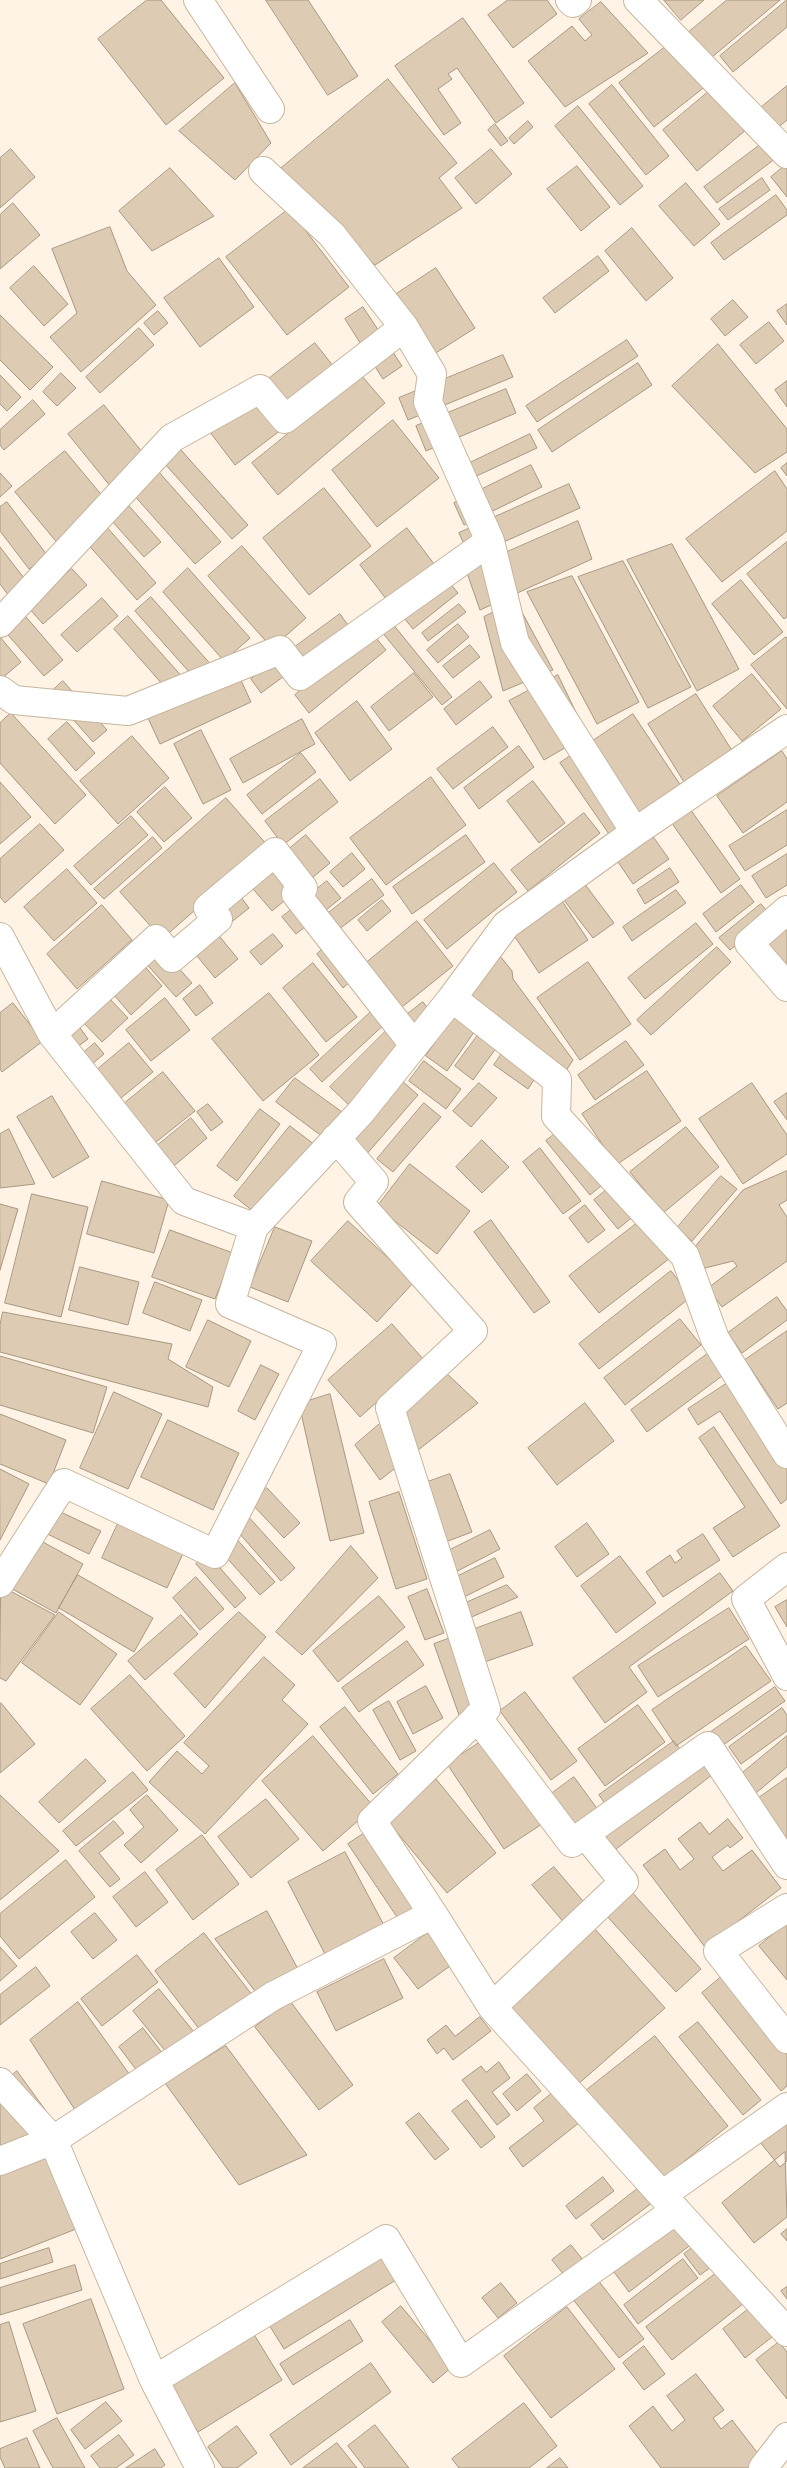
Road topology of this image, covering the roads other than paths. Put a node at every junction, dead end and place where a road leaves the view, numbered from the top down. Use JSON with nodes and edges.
{"nodes":[{"id":1,"x":198,"y":0,"type":"edge"},
{"id":2,"x":570,"y":0,"type":"edge"},
{"id":3,"x":577,"y":0,"type":"edge"},
{"id":4,"x":638,"y":0,"type":"edge"},
{"id":5,"x":270,"y":109,"type":"dead end"},
{"id":6,"x":787,"y":154,"type":"edge"},
{"id":7,"x":263,"y":171,"type":"dead end"},
{"id":8,"x":404,"y":327,"type":"junction"},
{"id":9,"x":490,"y":541,"type":"junction"},
{"id":10,"x":0,"y":623,"type":"edge"},
{"id":11,"x":0,"y":690,"type":"edge"},
{"id":12,"x":786,"y":733,"type":"edge"},
{"id":13,"x":635,"y":832,"type":"junction"},
{"id":14,"x":787,"y":910,"type":"edge"},
{"id":15,"x":0,"y":937,"type":"edge"},
{"id":16,"x":10,"y":980,"type":"edge"},
{"id":17,"x":787,"y":987,"type":"edge"},
{"id":18,"x":452,"y":998,"type":"junction"},
{"id":19,"x":52,"y":1034,"type":"junction"},
{"id":20,"x":414,"y":1046,"type":"junction"},
{"id":21,"x":336,"y":1138,"type":"junction"},
{"id":22,"x":254,"y":1227,"type":"junction"},
{"id":23,"x":787,"y":1454,"type":"edge"},
{"id":24,"x":787,"y":1567,"type":"edge"},
{"id":25,"x":0,"y":1583,"type":"edge"},
{"id":26,"x":787,"y":1676,"type":"edge"},
{"id":27,"x":477,"y":1717,"type":"junction"},
{"id":28,"x":586,"y":1834,"type":"junction"},
{"id":29,"x":787,"y":1865,"type":"edge"},
{"id":30,"x":787,"y":1908,"type":"edge"},
{"id":31,"x":433,"y":1914,"type":"junction"},
{"id":32,"x":492,"y":2007,"type":"junction"},
{"id":33,"x":787,"y":2039,"type":"edge"},
{"id":34,"x":0,"y":2082,"type":"edge"},
{"id":35,"x":787,"y":2107,"type":"edge"},
{"id":36,"x":53,"y":2140,"type":"junction"},
{"id":37,"x":0,"y":2161,"type":"edge"},
{"id":38,"x":669,"y":2203,"type":"junction"},
{"id":39,"x":787,"y":2332,"type":"edge"},
{"id":40,"x":154,"y":2380,"type":"junction"},
{"id":41,"x":787,"y":2437,"type":"edge"},
{"id":42,"x":200,"y":2468,"type":"edge"},
{"id":43,"x":763,"y":2468,"type":"edge"}],
"edges":[{"from":1,"to":5,"type":"street"},
{"from":2,"to":3,"type":"street"},
{"from":4,"to":6,"type":"street"},
{"from":7,"to":8,"type":"street"},
{"from":8,"to":9,"type":"street"},
{"from":8,"to":10,"type":"street"},
{"from":9,"to":11,"type":"street"},
{"from":9,"to":13,"type":"street"},
{"from":12,"to":13,"type":"street"},
{"from":13,"to":18,"type":"street"},
{"from":14,"to":17,"type":"street"},
{"from":15,"to":16,"type":"street"},
{"from":16,"to":19,"type":"street"},
{"from":18,"to":20,"type":"street"},
{"from":18,"to":23,"type":"street"},
{"from":19,"to":20,"type":"street"},
{"from":19,"to":22,"type":"street"},
{"from":20,"to":21,"type":"street"},
{"from":21,"to":22,"type":"street"},
{"from":21,"to":27,"type":"street"},
{"from":22,"to":25,"type":"street"},
{"from":24,"to":26,"type":"street"},
{"from":27,"to":28,"type":"street"},
{"from":27,"to":31,"type":"street"},
{"from":28,"to":29,"type":"street"},
{"from":28,"to":32,"type":"street"},
{"from":30,"to":33,"type":"street"},
{"from":31,"to":32,"type":"street"},
{"from":31,"to":36,"type":"street"},
{"from":32,"to":38,"type":"street"},
{"from":34,"to":36,"type":"street"},
{"from":35,"to":38,"type":"street"},
{"from":36,"to":37,"type":"street"},
{"from":36,"to":40,"type":"street"},
{"from":38,"to":39,"type":"street"},
{"from":38,"to":40,"type":"street"},
{"from":40,"to":42,"type":"street"},
{"from":41,"to":43,"type":"street"}]}
